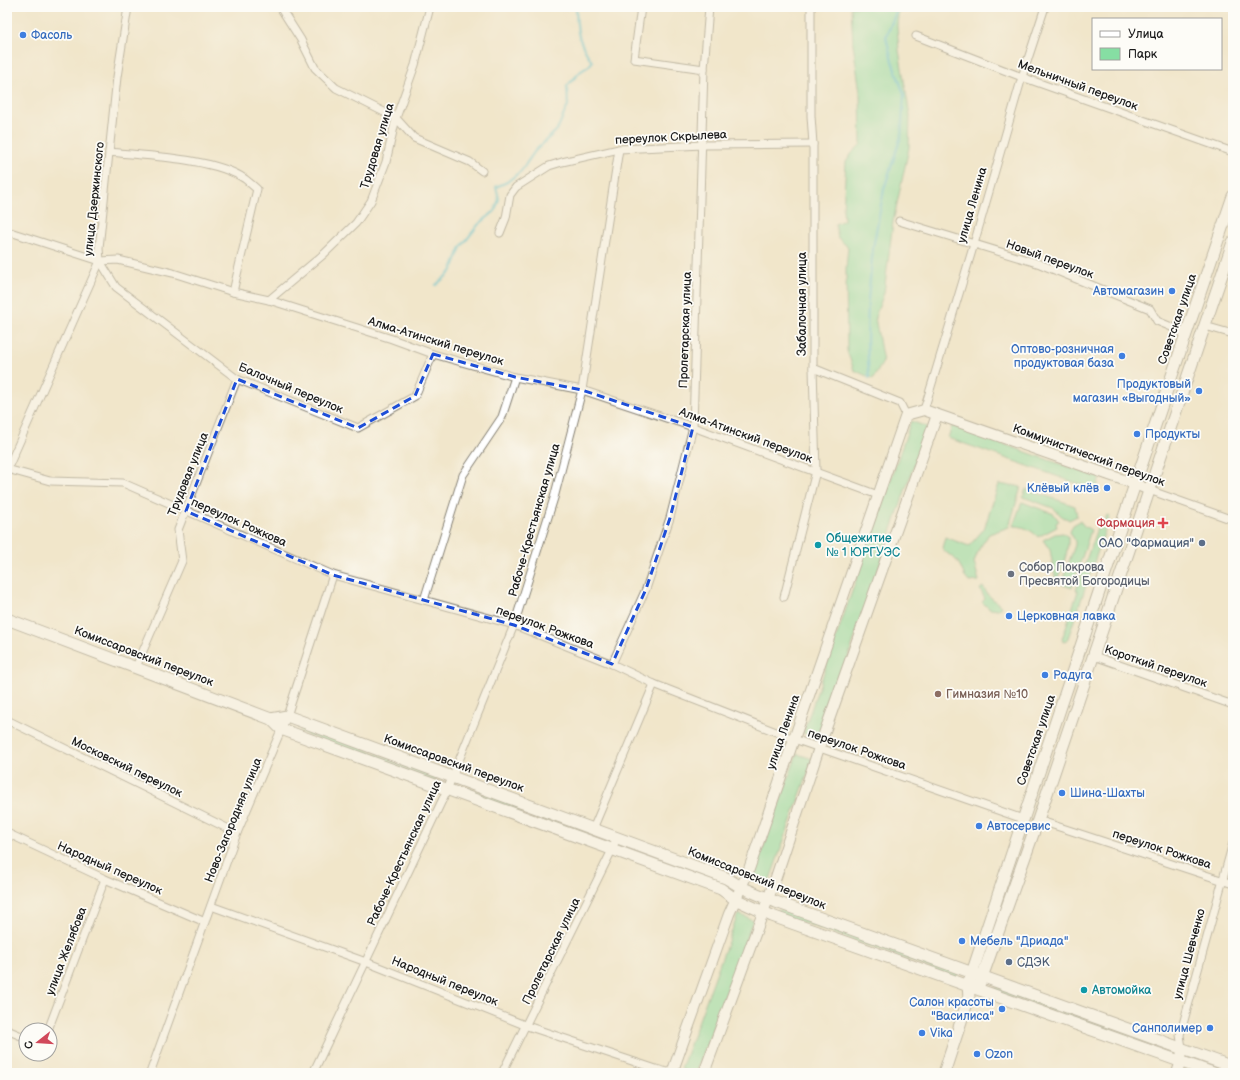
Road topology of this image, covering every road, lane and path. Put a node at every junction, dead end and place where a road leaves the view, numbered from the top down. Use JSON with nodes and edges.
{"nodes":[{"id":1,"x":128,"y":7,"type":"edge"},
{"id":2,"x":280,"y":7,"type":"edge"},
{"id":3,"x":430,"y":7,"type":"edge"},
{"id":4,"x":641,"y":7,"type":"edge"},
{"id":5,"x":709,"y":7,"type":"edge"},
{"id":6,"x":811,"y":7,"type":"edge"},
{"id":7,"x":1045,"y":7,"type":"edge"},
{"id":8,"x":916,"y":36,"type":"dead end"},
{"id":9,"x":704,"y":69,"type":"junction"},
{"id":10,"x":1022,"y":76,"type":"junction"},
{"id":11,"x":396,"y":118,"type":"junction"},
{"id":12,"x":813,"y":144,"type":"junction"},
{"id":13,"x":703,"y":145,"type":"junction"},
{"id":14,"x":620,"y":149,"type":"junction"},
{"id":15,"x":109,"y":152,"type":"junction"},
{"id":16,"x":1233,"y":152,"type":"edge"},
{"id":17,"x":482,"y":171,"type":"dead end"},
{"id":18,"x":1233,"y":196,"type":"edge"},
{"id":19,"x":899,"y":221,"type":"dead end"},
{"id":20,"x":7,"y":231,"type":"edge"},
{"id":21,"x":500,"y":233,"type":"dead end"},
{"id":22,"x":1233,"y":242,"type":"edge"},
{"id":23,"x":974,"y":244,"type":"junction"},
{"id":24,"x":100,"y":261,"type":"junction"},
{"id":25,"x":232,"y":292,"type":"junction"},
{"id":26,"x":269,"y":300,"type":"junction"},
{"id":27,"x":1205,"y":326,"type":"junction"},
{"id":28,"x":1186,"y":333,"type":"junction"},
{"id":29,"x":1233,"y":334,"type":"edge"},
{"id":30,"x":432,"y":354,"type":"junction"},
{"id":31,"x":813,"y":368,"type":"junction"},
{"id":32,"x":515,"y":377,"type":"junction"},
{"id":33,"x":237,"y":379,"type":"junction"},
{"id":34,"x":582,"y":390,"type":"junction"},
{"id":35,"x":924,"y":410,"type":"junction"},
{"id":36,"x":906,"y":415,"type":"junction"},
{"id":37,"x":937,"y":415,"type":"junction"},
{"id":38,"x":693,"y":427,"type":"junction"},
{"id":39,"x":7,"y":470,"type":"edge"},
{"id":40,"x":816,"y":471,"type":"junction"},
{"id":41,"x":1135,"y":484,"type":"junction"},
{"id":42,"x":1149,"y":490,"type":"junction"},
{"id":43,"x":878,"y":495,"type":"junction"},
{"id":44,"x":186,"y":511,"type":"junction"},
{"id":45,"x":1233,"y":520,"type":"edge"},
{"id":46,"x":333,"y":575,"type":"junction"},
{"id":47,"x":784,"y":597,"type":"dead end"},
{"id":48,"x":424,"y":600,"type":"junction"},
{"id":49,"x":7,"y":619,"type":"edge"},
{"id":50,"x":514,"y":625,"type":"junction"},
{"id":51,"x":1094,"y":656,"type":"junction"},
{"id":52,"x":612,"y":664,"type":"junction"},
{"id":53,"x":136,"y":667,"type":"junction"},
{"id":54,"x":654,"y":684,"type":"junction"},
{"id":55,"x":1233,"y":705,"type":"edge"},
{"id":56,"x":287,"y":716,"type":"junction"},
{"id":57,"x":272,"y":718,"type":"junction"},
{"id":58,"x":7,"y":720,"type":"edge"},
{"id":59,"x":281,"y":729,"type":"junction"},
{"id":60,"x":794,"y":739,"type":"junction"},
{"id":61,"x":819,"y":748,"type":"junction"},
{"id":62,"x":452,"y":776,"type":"junction"},
{"id":63,"x":447,"y":790,"type":"junction"},
{"id":64,"x":1023,"y":819,"type":"junction"},
{"id":65,"x":1038,"y":820,"type":"junction"},
{"id":66,"x":593,"y":829,"type":"junction"},
{"id":67,"x":7,"y":833,"type":"edge"},
{"id":68,"x":237,"y":834,"type":"junction"},
{"id":69,"x":617,"y":837,"type":"junction"},
{"id":70,"x":1233,"y":843,"type":"edge"},
{"id":71,"x":612,"y":850,"type":"junction"},
{"id":72,"x":105,"y":879,"type":"junction"},
{"id":73,"x":1222,"y":880,"type":"junction"},
{"id":74,"x":1233,"y":884,"type":"edge"},
{"id":75,"x":741,"y":887,"type":"junction"},
{"id":76,"x":735,"y":899,"type":"junction"},
{"id":77,"x":768,"y":899,"type":"junction"},
{"id":78,"x":211,"y":906,"type":"junction"},
{"id":79,"x":764,"y":912,"type":"junction"},
{"id":80,"x":205,"y":922,"type":"junction"},
{"id":81,"x":366,"y":962,"type":"junction"},
{"id":82,"x":977,"y":975,"type":"junction"},
{"id":83,"x":973,"y":987,"type":"junction"},
{"id":84,"x":51,"y":1022,"type":"edge"},
{"id":85,"x":527,"y":1026,"type":"junction"},
{"id":86,"x":7,"y":1030,"type":"edge"},
{"id":87,"x":18,"y":1035,"type":"edge"},
{"id":88,"x":1182,"y":1048,"type":"junction"},
{"id":89,"x":1181,"y":1061,"type":"junction"},
{"id":90,"x":1233,"y":1067,"type":"edge"},
{"id":91,"x":150,"y":1073,"type":"edge"},
{"id":92,"x":313,"y":1073,"type":"edge"},
{"id":93,"x":502,"y":1073,"type":"edge"},
{"id":94,"x":672,"y":1073,"type":"edge"},
{"id":95,"x":704,"y":1073,"type":"edge"},
{"id":96,"x":944,"y":1073,"type":"edge"},
{"id":97,"x":1177,"y":1073,"type":"edge"},
{"id":98,"x":1213,"y":1073,"type":"edge"}],
"edges":[{"from":1,"to":15,"type":"street","name":"улица Дзержинского"},
{"from":2,"to":11,"type":"street"},
{"from":3,"to":11,"type":"street","name":"Трудовая улица"},
{"from":4,"to":9,"type":"street"},
{"from":5,"to":9,"type":"street","name":"Пролетарская улица"},
{"from":6,"to":12,"type":"street","name":"Забалочная улица"},
{"from":7,"to":10,"type":"street","name":"улица Ленина"},
{"from":8,"to":10,"type":"street","name":"Мельничный переулок"},
{"from":9,"to":13,"type":"street","name":"Пролетарская улица"},
{"from":10,"to":16,"type":"street","name":"Мельничный переулок"},
{"from":10,"to":23,"type":"street","name":"улица Ленина"},
{"from":11,"to":17,"type":"street"},
{"from":11,"to":26,"type":"street","name":"Трудовая улица"},
{"from":12,"to":13,"type":"street","name":"переулок Скрылева"},
{"from":12,"to":31,"type":"street","name":"Забалочная улица"},
{"from":13,"to":14,"type":"street","name":"переулок Скрылева"},
{"from":13,"to":38,"type":"street","name":"Пролетарская улица"},
{"from":14,"to":21,"type":"street","name":"переулок Скрылева"},
{"from":14,"to":34,"type":"street","name":"Рабоче-Крестьянская улица"},
{"from":15,"to":24,"type":"street","name":"улица Дзержинского"},
{"from":15,"to":25,"type":"street"},
{"from":18,"to":28,"type":"main road","name":"Советская улица"},
{"from":19,"to":23,"type":"street","name":"Новый переулок"},
{"from":20,"to":24,"type":"street","name":"Алма-Атинский переулок"},
{"from":22,"to":27,"type":"main road","name":"Советская улица"},
{"from":23,"to":28,"type":"street","name":"Новый переулок"},
{"from":23,"to":35,"type":"street","name":"улица Ленина"},
{"from":24,"to":25,"type":"street","name":"Алма-Атинский переулок"},
{"from":24,"to":33,"type":"street","name":"Балочный переулок"},
{"from":24,"to":39,"type":"street","name":"улица Дзержинского"},
{"from":25,"to":26,"type":"street","name":"Алма-Атинский переулок"},
{"from":26,"to":30,"type":"street","name":"Алма-Атинский переулок"},
{"from":27,"to":29,"type":"street"},
{"from":27,"to":42,"type":"main road","name":"Советская улица"},
{"from":28,"to":41,"type":"main road","name":"Советская улица"},
{"from":30,"to":32,"type":"street","name":"Алма-Атинский переулок"},
{"from":30,"to":33,"type":"street","name":"Балочный переулок"},
{"from":31,"to":36,"type":"street"},
{"from":31,"to":40,"type":"street","name":"Забалочная улица"},
{"from":32,"to":34,"type":"street","name":"Алма-Атинский переулок"},
{"from":32,"to":48,"type":"street"},
{"from":33,"to":44,"type":"street","name":"Трудовая улица"},
{"from":34,"to":38,"type":"street","name":"Алма-Атинский переулок"},
{"from":34,"to":50,"type":"street","name":"Рабоче-Крестьянская улица"},
{"from":35,"to":36,"type":"main road"},
{"from":35,"to":37,"type":"main road"},
{"from":36,"to":43,"type":"main road","name":"улица Ленина"},
{"from":37,"to":41,"type":"main road","name":"Коммунистический переулок"},
{"from":37,"to":61,"type":"main road"},
{"from":38,"to":40,"type":"street","name":"Алма-Атинский переулок"},
{"from":38,"to":52,"type":"street","name":"Пролетарская улица"},
{"from":39,"to":44,"type":"street","name":"переулок Рожкова"},
{"from":40,"to":43,"type":"street","name":"Алма-Атинский переулок"},
{"from":40,"to":47,"type":"street","name":"Забалочная улица"},
{"from":41,"to":42,"type":"main road","name":"Коммунистический переулок"},
{"from":41,"to":64,"type":"main road","name":"Советская улица"},
{"from":42,"to":45,"type":"street","name":"Коммунистический переулок"},
{"from":42,"to":51,"type":"main road","name":"Советская улица"},
{"from":43,"to":60,"type":"main road","name":"улица Ленина"},
{"from":44,"to":46,"type":"street","name":"переулок Рожкова"},
{"from":44,"to":53,"type":"street","name":"Трудовая улица"},
{"from":46,"to":48,"type":"street","name":"переулок Рожкова"},
{"from":46,"to":56,"type":"street","name":"Ново-Загородняя улица"},
{"from":48,"to":50,"type":"street","name":"переулок Рожкова"},
{"from":49,"to":53,"type":"main road","name":"Комиссаровский переулок"},
{"from":50,"to":52,"type":"street","name":"переулок Рожкова"},
{"from":50,"to":62,"type":"street","name":"Рабоче-Крестьянская улица"},
{"from":51,"to":55,"type":"street","name":"Короткий переулок"},
{"from":51,"to":65,"type":"main road","name":"Советская улица"},
{"from":52,"to":54,"type":"street","name":"переулок Рожкова"},
{"from":53,"to":57,"type":"main road","name":"Комиссаровский переулок"},
{"from":54,"to":60,"type":"street","name":"переулок Рожкова"},
{"from":54,"to":66,"type":"street"},
{"from":56,"to":57,"type":"main road","name":"Комиссаровский переулок"},
{"from":56,"to":59,"type":"street","name":"Ново-Загородняя улица"},
{"from":56,"to":62,"type":"main road","name":"Комиссаровский переулок"},
{"from":57,"to":59,"type":"main road"},
{"from":58,"to":68,"type":"street","name":"Московский переулок"},
{"from":59,"to":63,"type":"main road","name":"Комиссаровский переулок"},
{"from":59,"to":68,"type":"street","name":"Ново-Загородняя улица"},
{"from":60,"to":61,"type":"street","name":"переулок Рожкова"},
{"from":60,"to":75,"type":"main road","name":"улица Ленина"},
{"from":61,"to":64,"type":"street","name":"переулок Рожкова"},
{"from":61,"to":77,"type":"main road"},
{"from":62,"to":63,"type":"street","name":"Рабоче-Крестьянская улица"},
{"from":62,"to":66,"type":"main road","name":"Комиссаровский переулок"},
{"from":63,"to":71,"type":"main road","name":"Комиссаровский переулок"},
{"from":63,"to":81,"type":"street","name":"Рабоче-Крестьянская улица"},
{"from":64,"to":82,"type":"main road","name":"Советская улица"},
{"from":65,"to":73,"type":"street","name":"переулок Рожкова"},
{"from":65,"to":82,"type":"main road","name":"Советская улица"},
{"from":66,"to":69,"type":"main road","name":"Комиссаровский переулок"},
{"from":67,"to":72,"type":"street","name":"Народный переулок"},
{"from":68,"to":78,"type":"street","name":"Ново-Загородняя улица"},
{"from":69,"to":71,"type":"street","name":"Пролетарская улица"},
{"from":69,"to":75,"type":"main road","name":"Комиссаровский переулок"},
{"from":70,"to":73,"type":"street","name":"улица Шевченко"},
{"from":71,"to":76,"type":"main road","name":"Комиссаровский переулок"},
{"from":71,"to":85,"type":"street","name":"Пролетарская улица"},
{"from":72,"to":80,"type":"street","name":"Народный переулок"},
{"from":72,"to":84,"type":"street","name":"улица Желябова"},
{"from":73,"to":74,"type":"street","name":"переулок Рожкова"},
{"from":73,"to":88,"type":"street","name":"улица Шевченко"},
{"from":75,"to":76,"type":"main road","name":"улица Ленина"},
{"from":75,"to":77,"type":"main road","name":"Комиссаровский переулок"},
{"from":76,"to":79,"type":"main road","name":"Комиссаровский переулок"},
{"from":76,"to":94,"type":"main road","name":"улица Ленина"},
{"from":77,"to":79,"type":"main road"},
{"from":77,"to":82,"type":"main road","name":"Комиссаровский переулок"},
{"from":78,"to":80,"type":"street","name":"Ново-Загородняя улица"},
{"from":78,"to":81,"type":"street","name":"Народный переулок"},
{"from":79,"to":83,"type":"main road","name":"Комиссаровский переулок"},
{"from":79,"to":95,"type":"main road"},
{"from":80,"to":91,"type":"street","name":"Ново-Загородняя улица"},
{"from":81,"to":85,"type":"street","name":"Народный переулок"},
{"from":81,"to":92,"type":"street","name":"Рабоче-Крестьянская улица"},
{"from":82,"to":83,"type":"main road","name":"Советская улица"},
{"from":82,"to":88,"type":"main road","name":"Комиссаровский переулок"},
{"from":83,"to":89,"type":"main road","name":"Комиссаровский переулок"},
{"from":83,"to":96,"type":"main road","name":"Советская улица"},
{"from":85,"to":93,"type":"street","name":"Пролетарская улица"},
{"from":85,"to":94,"type":"street","name":"Народный переулок"},
{"from":86,"to":87,"type":"street"},
{"from":88,"to":89,"type":"main road","name":"улица Шевченко"},
{"from":88,"to":90,"type":"main road","name":"Комиссаровский переулок"},
{"from":89,"to":97,"type":"main road","name":"улица Шевченко"},
{"from":89,"to":98,"type":"main road","name":"Комиссаровский переулок"}]}
